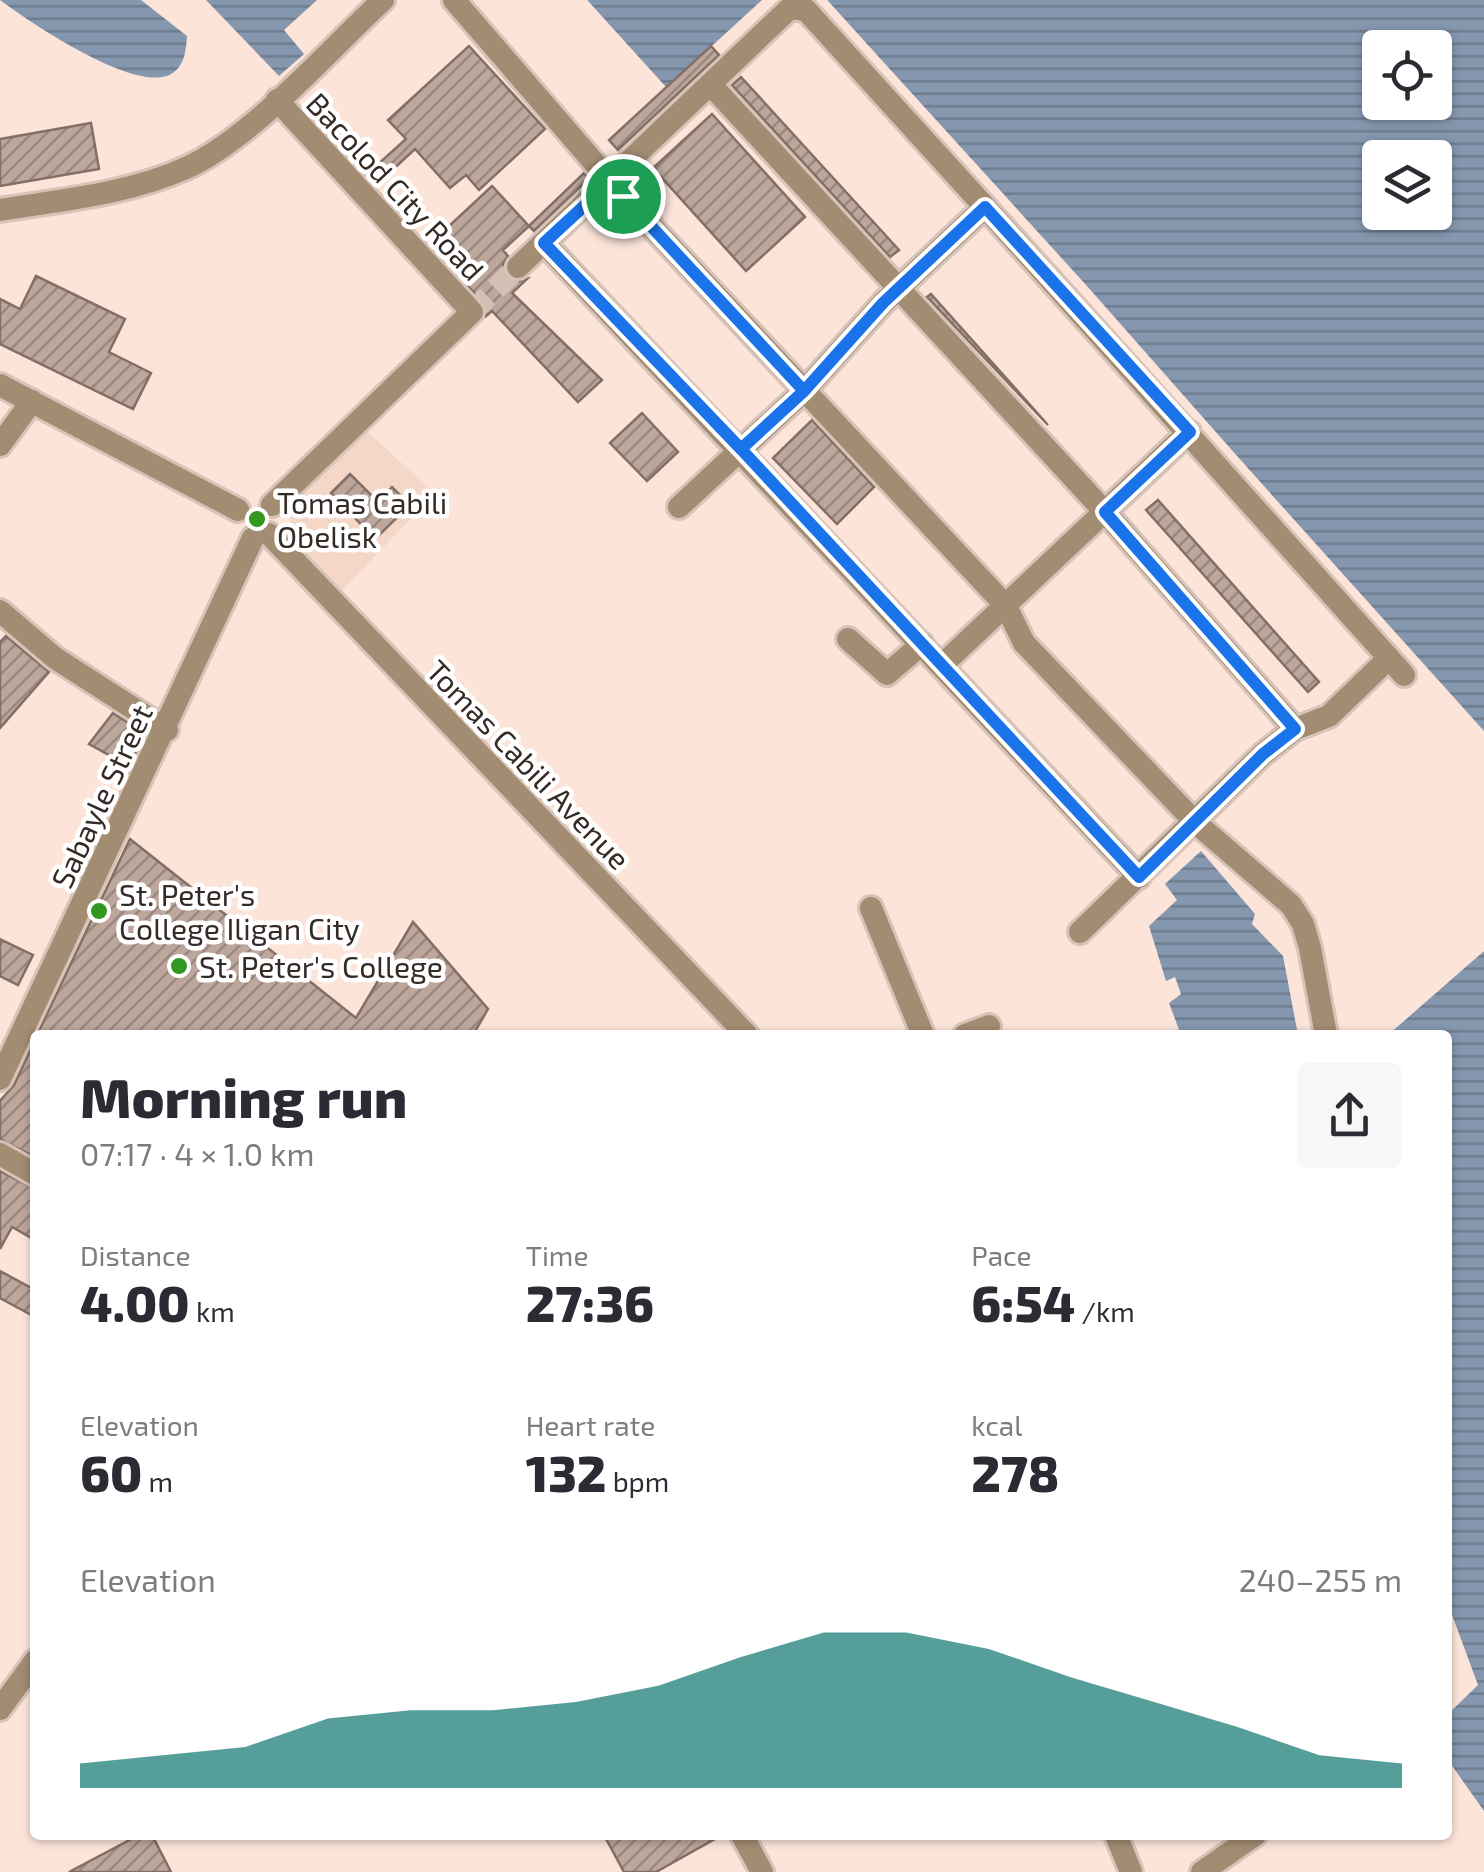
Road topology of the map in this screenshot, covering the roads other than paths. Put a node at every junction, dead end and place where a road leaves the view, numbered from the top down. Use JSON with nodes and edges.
{"nodes":[{"id":1,"x":383,"y":0,"type":"edge"},
{"id":2,"x":454,"y":0,"type":"edge"},
{"id":3,"x":711,"y":85,"type":"junction"},
{"id":4,"x":277,"y":100,"type":"junction"},
{"id":5,"x":610,"y":182,"type":"junction"},
{"id":6,"x":985,"y":207,"type":"junction"},
{"id":7,"x":0,"y":210,"type":"edge"},
{"id":8,"x":544,"y":243,"type":"junction"},
{"id":9,"x":518,"y":267,"type":"tunnel mouth"},
{"id":10,"x":900,"y":288,"type":"junction"},
{"id":11,"x":0,"y":385,"type":"edge"},
{"id":12,"x":804,"y":391,"type":"junction"},
{"id":13,"x":32,"y":401,"type":"junction"},
{"id":14,"x":1190,"y":432,"type":"junction"},
{"id":15,"x":0,"y":445,"type":"edge"},
{"id":16,"x":741,"y":449,"type":"junction"},
{"id":17,"x":272,"y":505,"type":"junction"},
{"id":18,"x":680,"y":507,"type":"dead end"},
{"id":19,"x":238,"y":510,"type":"junction"},
{"id":20,"x":1105,"y":512,"type":"junction"},
{"id":21,"x":261,"y":536,"type":"junction"},
{"id":22,"x":1006,"y":606,"type":"junction"},
{"id":23,"x":3,"y":619,"type":"edge"},
{"id":24,"x":848,"y":639,"type":"dead end"},
{"id":25,"x":922,"y":644,"type":"junction"},
{"id":26,"x":942,"y":665,"type":"junction"},
{"id":27,"x":1295,"y":729,"type":"junction"},
{"id":28,"x":166,"y":730,"type":"junction"},
{"id":29,"x":1196,"y":823,"type":"junction"},
{"id":30,"x":1139,"y":877,"type":"junction"},
{"id":31,"x":871,"y":908,"type":"dead end"},
{"id":32,"x":1080,"y":932,"type":"dead end"},
{"id":33,"x":988,"y":1026,"type":"dead end"},
{"id":34,"x":741,"y":1030,"type":"edge"},
{"id":35,"x":921,"y":1030,"type":"edge"},
{"id":36,"x":978,"y":1030,"type":"edge"},
{"id":37,"x":1325,"y":1030,"type":"edge"},
{"id":38,"x":0,"y":1079,"type":"edge"},
{"id":39,"x":0,"y":1154,"type":"edge"},
{"id":40,"x":30,"y":1171,"type":"edge"},
{"id":41,"x":30,"y":1669,"type":"edge"},
{"id":42,"x":0,"y":1708,"type":"edge"},
{"id":43,"x":745,"y":1840,"type":"edge"},
{"id":44,"x":1118,"y":1840,"type":"edge"},
{"id":45,"x":1249,"y":1840,"type":"edge"},
{"id":46,"x":762,"y":1872,"type":"edge"},
{"id":47,"x":1132,"y":1872,"type":"edge"},
{"id":48,"x":1202,"y":1872,"type":"edge"}],
"edges":[{"from":1,"to":4,"type":"street"},
{"from":2,"to":5,"type":"street"},
{"from":3,"to":5,"type":"street"},
{"from":3,"to":6,"type":"street"},
{"from":3,"to":10,"type":"street"},
{"from":4,"to":7,"type":"street"},
{"from":4,"to":17,"type":"street","name":"Bacolod City Road"},
{"from":5,"to":8,"type":"street"},
{"from":5,"to":12,"type":"street"},
{"from":6,"to":10,"type":"street"},
{"from":6,"to":14,"type":"street"},
{"from":8,"to":9,"type":"street"},
{"from":8,"to":16,"type":"street"},
{"from":10,"to":12,"type":"street"},
{"from":10,"to":20,"type":"street"},
{"from":11,"to":13,"type":"street"},
{"from":12,"to":16,"type":"street"},
{"from":12,"to":22,"type":"street"},
{"from":13,"to":15,"type":"street"},
{"from":13,"to":19,"type":"street"},
{"from":14,"to":20,"type":"street"},
{"from":14,"to":27,"type":"street"},
{"from":16,"to":18,"type":"street"},
{"from":16,"to":25,"type":"street"},
{"from":17,"to":19,"type":"street"},
{"from":17,"to":21,"type":"street"},
{"from":19,"to":21,"type":"street"},
{"from":20,"to":22,"type":"street"},
{"from":20,"to":27,"type":"street"},
{"from":21,"to":28,"type":"street","name":"Sabayle Street"},
{"from":21,"to":34,"type":"street","name":"Tomas Cabili Avenue"},
{"from":22,"to":26,"type":"street"},
{"from":22,"to":29,"type":"street"},
{"from":23,"to":28,"type":"street"},
{"from":24,"to":25,"type":"street"},
{"from":25,"to":26,"type":"street"},
{"from":26,"to":30,"type":"street"},
{"from":27,"to":29,"type":"street"},
{"from":28,"to":38,"type":"street","name":"Sabayle Street"},
{"from":29,"to":30,"type":"street"},
{"from":29,"to":37,"type":"street"},
{"from":30,"to":32,"type":"street"},
{"from":31,"to":35,"type":"street"},
{"from":33,"to":36,"type":"street"},
{"from":39,"to":40,"type":"street"},
{"from":41,"to":42,"type":"street"},
{"from":43,"to":46,"type":"street"},
{"from":44,"to":47,"type":"street"},
{"from":45,"to":48,"type":"street"}]}
